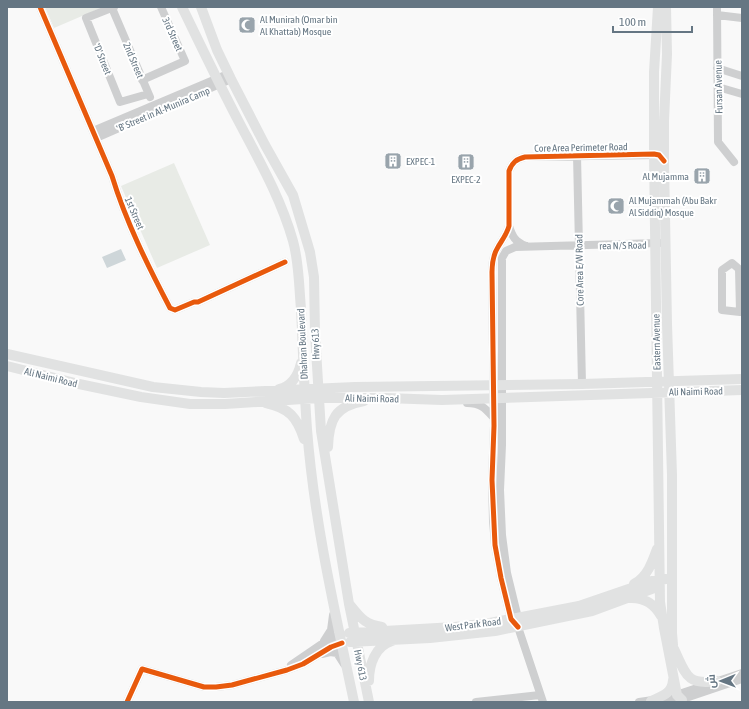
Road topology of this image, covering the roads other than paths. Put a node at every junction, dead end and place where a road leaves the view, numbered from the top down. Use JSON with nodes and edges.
{"nodes":[{"id":1,"x":40,"y":7,"type":"edge"},
{"id":2,"x":113,"y":7,"type":"edge"},
{"id":3,"x":161,"y":7,"type":"edge"},
{"id":4,"x":182,"y":7,"type":"edge"},
{"id":5,"x":200,"y":7,"type":"edge"},
{"id":6,"x":658,"y":7,"type":"edge"},
{"id":7,"x":666,"y":7,"type":"edge"},
{"id":8,"x":717,"y":11,"type":"edge"},
{"id":9,"x":742,"y":18,"type":"edge"},
{"id":10,"x":717,"y":68,"type":"junction"},
{"id":11,"x":229,"y":76,"type":"junction"},
{"id":12,"x":742,"y":76,"type":"edge"},
{"id":13,"x":142,"y":80,"type":"junction"},
{"id":14,"x":218,"y":82,"type":"junction"},
{"id":15,"x":718,"y":87,"type":"junction"},
{"id":16,"x":148,"y":94,"type":"junction"},
{"id":17,"x":742,"y":94,"type":"edge"},
{"id":18,"x":155,"y":109,"type":"junction"},
{"id":19,"x":94,"y":135,"type":"junction"},
{"id":20,"x":654,"y":154,"type":"junction"},
{"id":21,"x":577,"y":156,"type":"junction"},
{"id":22,"x":664,"y":161,"type":"junction"},
{"id":23,"x":734,"y":162,"type":"dead end"},
{"id":24,"x":509,"y":226,"type":"junction"},
{"id":25,"x":665,"y":236,"type":"junction"},
{"id":26,"x":655,"y":244,"type":"junction"},
{"id":27,"x":578,"y":245,"type":"junction"},
{"id":28,"x":528,"y":246,"type":"junction"},
{"id":29,"x":285,"y":262,"type":"dead end"},
{"id":30,"x":741,"y":312,"type":"edge"},
{"id":31,"x":7,"y":354,"type":"edge"},
{"id":32,"x":303,"y":354,"type":"junction"},
{"id":33,"x":7,"y":366,"type":"edge"},
{"id":34,"x":316,"y":366,"type":"junction"},
{"id":35,"x":742,"y":379,"type":"edge"},
{"id":36,"x":582,"y":384,"type":"junction"},
{"id":37,"x":498,"y":385,"type":"junction"},
{"id":38,"x":355,"y":387,"type":"junction"},
{"id":39,"x":657,"y":387,"type":"junction"},
{"id":40,"x":669,"y":387,"type":"junction"},
{"id":41,"x":742,"y":390,"type":"edge"},
{"id":42,"x":271,"y":391,"type":"junction"},
{"id":43,"x":318,"y":393,"type":"junction"},
{"id":44,"x":305,"y":394,"type":"junction"},
{"id":45,"x":386,"y":398,"type":"junction"},
{"id":46,"x":498,"y":398,"type":"junction"},
{"id":47,"x":442,"y":400,"type":"junction"},
{"id":48,"x":256,"y":401,"type":"junction"},
{"id":49,"x":494,"y":418,"type":"junction"},
{"id":50,"x":309,"y":456,"type":"junction"},
{"id":51,"x":328,"y":471,"type":"junction"},
{"id":52,"x":660,"y":533,"type":"junction"},
{"id":53,"x":672,"y":582,"type":"junction"},
{"id":54,"x":660,"y":583,"type":"junction"},
{"id":55,"x":622,"y":595,"type":"junction"},
{"id":56,"x":334,"y":602,"type":"junction"},
{"id":57,"x":349,"y":604,"type":"junction"},
{"id":58,"x":662,"y":619,"type":"junction"},
{"id":59,"x":516,"y":621,"type":"junction"},
{"id":60,"x":401,"y":630,"type":"junction"},
{"id":61,"x":356,"y":637,"type":"junction"},
{"id":62,"x":341,"y":639,"type":"junction"},
{"id":63,"x":394,"y":640,"type":"junction"},
{"id":64,"x":323,"y":643,"type":"junction"},
{"id":65,"x":674,"y":649,"type":"junction"},
{"id":66,"x":314,"y":657,"type":"junction"},
{"id":67,"x":348,"y":670,"type":"junction"},
{"id":68,"x":278,"y":672,"type":"junction"},
{"id":69,"x":742,"y":673,"type":"edge"},
{"id":70,"x":673,"y":676,"type":"junction"},
{"id":71,"x":742,"y":679,"type":"edge"},
{"id":72,"x":717,"y":681,"type":"junction"},
{"id":73,"x":541,"y":698,"type":"edge"},
{"id":74,"x":679,"y":698,"type":"edge"},
{"id":75,"x":368,"y":700,"type":"edge"},
{"id":76,"x":651,"y":701,"type":"junction"},
{"id":77,"x":127,"y":702,"type":"edge"},
{"id":78,"x":354,"y":702,"type":"edge"},
{"id":79,"x":476,"y":702,"type":"edge"},
{"id":80,"x":639,"y":702,"type":"edge"}],
"edges":[{"from":1,"to":19,"type":"street","name":"1st Street"},
{"from":2,"to":13,"type":"street","name":"2nd Street"},
{"from":2,"to":16,"type":"street","name":"'D' Street"},
{"from":3,"to":13,"type":"street","name":"3rd Street"},
{"from":4,"to":14,"type":"main road","name":"Dhahran Boulevard"},
{"from":5,"to":11,"type":"main road","name":"Hwy 613"},
{"from":6,"to":20,"type":"main road","name":"Eastern Avenue"},
{"from":7,"to":22,"type":"main road","name":"Eastern Avenue"},
{"from":8,"to":9,"type":"street"},
{"from":8,"to":10,"type":"street","name":"Fursan Avenue"},
{"from":10,"to":12,"type":"street"},
{"from":10,"to":15,"type":"street","name":"Fursan Avenue"},
{"from":11,"to":14,"type":"street","name":"'B' Street in Al-Munira Camp"},
{"from":11,"to":34,"type":"main road","name":"Hwy 613"},
{"from":13,"to":16,"type":"street","name":"2nd Street"},
{"from":14,"to":18,"type":"street","name":"'B' Street in Al-Munira Camp"},
{"from":14,"to":32,"type":"main road","name":"Dhahran Boulevard"},
{"from":15,"to":17,"type":"street"},
{"from":15,"to":23,"type":"street","name":"Fursan Avenue"},
{"from":16,"to":18,"type":"street","name":"2nd Street"},
{"from":18,"to":19,"type":"street","name":"'B' Street in Al-Munira Camp"},
{"from":19,"to":29,"type":"street","name":"1st Street"},
{"from":20,"to":21,"type":"street","name":"Core Area Perimeter Road"},
{"from":20,"to":22,"type":"street"},
{"from":20,"to":26,"type":"main road","name":"Eastern Avenue"},
{"from":21,"to":24,"type":"street","name":"Core Area Perimeter Road"},
{"from":21,"to":27,"type":"street","name":"Core Area E/W Road"},
{"from":22,"to":25,"type":"main road","name":"Eastern Avenue"},
{"from":24,"to":28,"type":"street"},
{"from":24,"to":37,"type":"street"},
{"from":25,"to":26,"type":"street","name":"rea N/S Road"},
{"from":25,"to":40,"type":"main road","name":"Eastern Avenue"},
{"from":26,"to":27,"type":"street","name":"rea N/S Road"},
{"from":26,"to":39,"type":"main road","name":"Eastern Avenue"},
{"from":27,"to":28,"type":"street","name":"rea N/S Road"},
{"from":27,"to":36,"type":"street","name":"Core Area E/W Road"},
{"from":28,"to":37,"type":"street","name":"rea N/S Road"},
{"from":30,"to":30,"type":"street"},
{"from":31,"to":42,"type":"main road","name":"Ali Naimi Road"},
{"from":32,"to":42,"type":"main road"},
{"from":32,"to":44,"type":"main road","name":"Dhahran Boulevard"},
{"from":33,"to":48,"type":"main road","name":"Ali Naimi Road"},
{"from":34,"to":38,"type":"main road"},
{"from":34,"to":43,"type":"main road","name":"Hwy 613"},
{"from":35,"to":40,"type":"main road","name":"Ali Naimi Road"},
{"from":36,"to":37,"type":"main road","name":"Ali Naimi Road"},
{"from":36,"to":39,"type":"main road","name":"Ali Naimi Road"},
{"from":37,"to":38,"type":"main road","name":"Ali Naimi Road"},
{"from":37,"to":46,"type":"street"},
{"from":38,"to":43,"type":"main road","name":"Ali Naimi Road"},
{"from":39,"to":40,"type":"main road","name":"Ali Naimi Road"},
{"from":39,"to":46,"type":"main road","name":"Ali Naimi Road"},
{"from":39,"to":52,"type":"main road","name":"Eastern Avenue"},
{"from":40,"to":41,"type":"main road","name":"Ali Naimi Road"},
{"from":40,"to":53,"type":"main road","name":"Eastern Avenue"},
{"from":42,"to":44,"type":"main road","name":"Ali Naimi Road"},
{"from":43,"to":44,"type":"main road","name":"Ali Naimi Road"},
{"from":43,"to":45,"type":"main road","name":"Ali Naimi Road"},
{"from":43,"to":51,"type":"main road","name":"Hwy 613"},
{"from":44,"to":48,"type":"main road","name":"Ali Naimi Road"},
{"from":44,"to":50,"type":"main road","name":"Dhahran Boulevard"},
{"from":45,"to":47,"type":"main road","name":"Ali Naimi Road"},
{"from":45,"to":51,"type":"main road"},
{"from":46,"to":47,"type":"main road","name":"Ali Naimi Road"},
{"from":46,"to":49,"type":"street"},
{"from":46,"to":59,"type":"street"},
{"from":47,"to":49,"type":"street"},
{"from":48,"to":50,"type":"main road"},
{"from":49,"to":59,"type":"street"},
{"from":50,"to":56,"type":"main road","name":"Dhahran Boulevard"},
{"from":51,"to":57,"type":"main road","name":"Hwy 613"},
{"from":52,"to":54,"type":"main road","name":"Eastern Avenue"},
{"from":52,"to":55,"type":"main road"},
{"from":53,"to":54,"type":"main road","name":"West Park Road"},
{"from":53,"to":65,"type":"main road","name":"Eastern Avenue"},
{"from":54,"to":55,"type":"main road","name":"West Park Road"},
{"from":54,"to":58,"type":"main road","name":"Eastern Avenue"},
{"from":55,"to":58,"type":"main road"},
{"from":55,"to":59,"type":"main road","name":"West Park Road"},
{"from":56,"to":62,"type":"main road","name":"Dhahran Boulevard"},
{"from":56,"to":64,"type":"street"},
{"from":57,"to":60,"type":"main road"},
{"from":57,"to":61,"type":"main road","name":"Hwy 613"},
{"from":58,"to":70,"type":"main road","name":"Eastern Avenue"},
{"from":59,"to":60,"type":"main road","name":"West Park Road"},
{"from":59,"to":63,"type":"main road","name":"West Park Road"},
{"from":59,"to":73,"type":"street"},
{"from":60,"to":61,"type":"main road","name":"West Park Road"},
{"from":61,"to":62,"type":"main road","name":"West Park Road"},
{"from":61,"to":63,"type":"main road","name":"West Park Road"},
{"from":61,"to":75,"type":"main road","name":"Hwy 613"},
{"from":62,"to":64,"type":"street"},
{"from":62,"to":66,"type":"street"},
{"from":62,"to":67,"type":"main road","name":"Dhahran Boulevard"},
{"from":63,"to":75,"type":"main road"},
{"from":64,"to":68,"type":"street"},
{"from":65,"to":72,"type":"main road","name":"Eastern Avenue"},
{"from":65,"to":74,"type":"main road","name":"Eastern Avenue"},
{"from":66,"to":67,"type":"street"},
{"from":66,"to":68,"type":"street"},
{"from":67,"to":78,"type":"main road","name":"Dhahran Boulevard"},
{"from":68,"to":77,"type":"street"},
{"from":69,"to":72,"type":"street"},
{"from":70,"to":74,"type":"main road","name":"Eastern Avenue"},
{"from":70,"to":76,"type":"main road"},
{"from":71,"to":74,"type":"street"},
{"from":72,"to":74,"type":"street"},
{"from":73,"to":79,"type":"street"},
{"from":74,"to":76,"type":"street"},
{"from":76,"to":80,"type":"street"}]}
